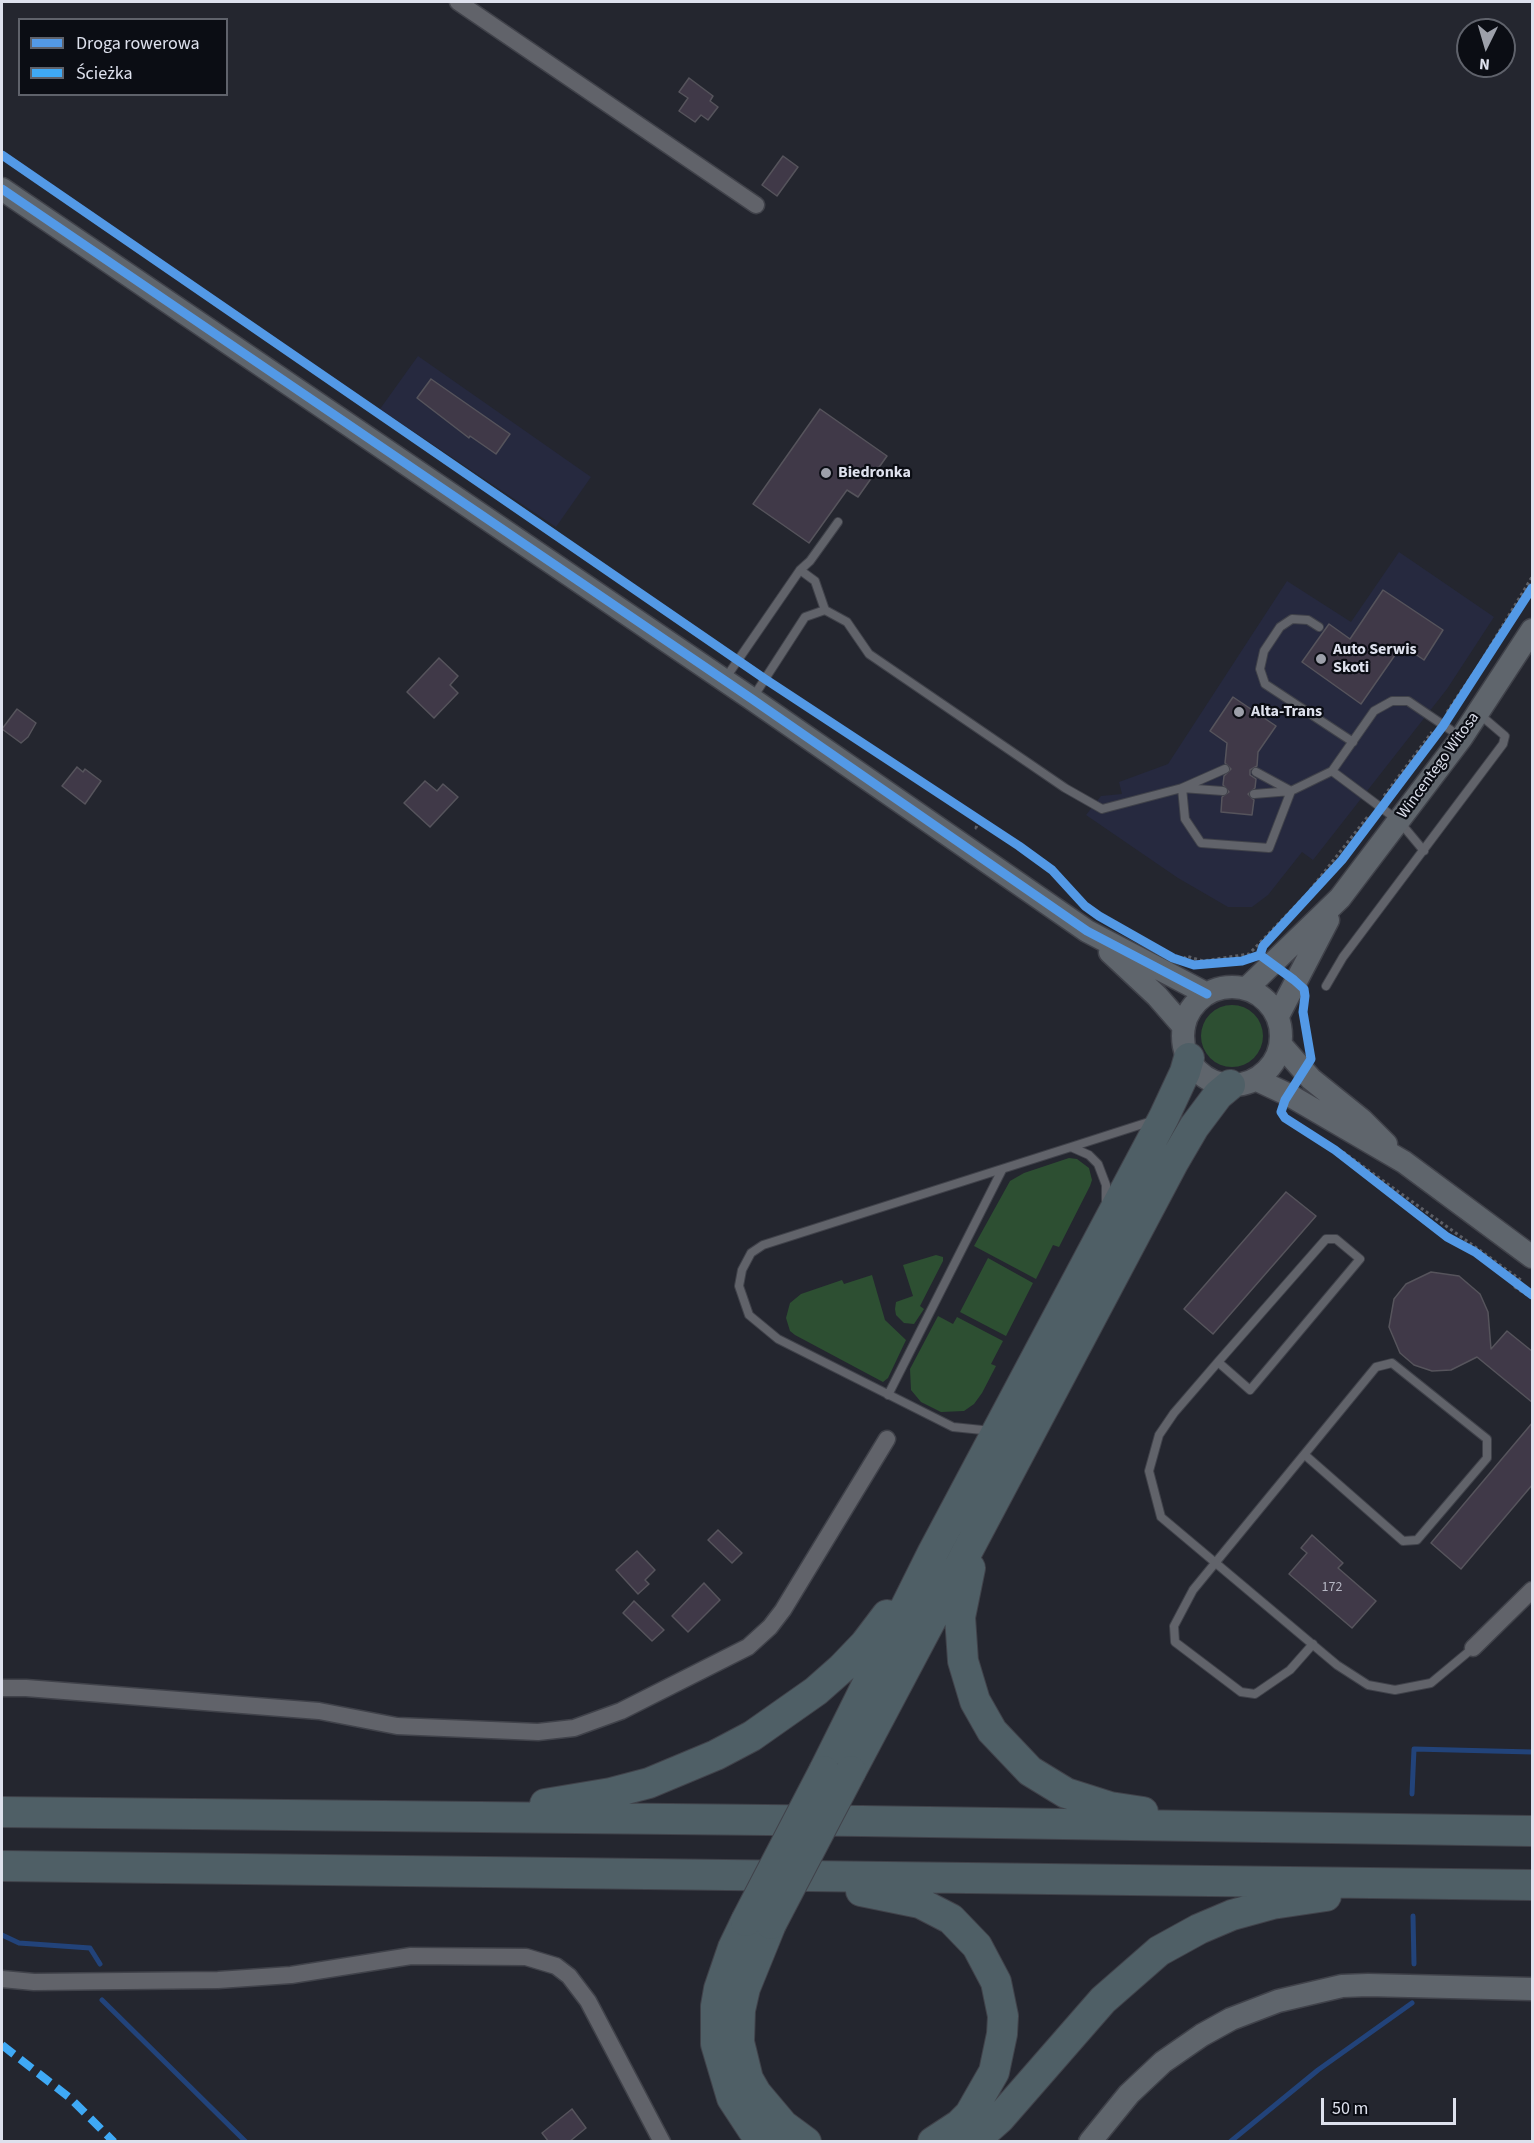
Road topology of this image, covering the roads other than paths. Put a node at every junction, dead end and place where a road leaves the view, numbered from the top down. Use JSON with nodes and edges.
{"nodes":[{"id":1,"x":458,"y":2,"type":"edge"},
{"id":2,"x":2,"y":189,"type":"edge"},
{"id":3,"x":756,"y":205,"type":"dead end"},
{"id":4,"x":838,"y":522,"type":"dead end"},
{"id":5,"x":800,"y":570,"type":"junction"},
{"id":6,"x":825,"y":610,"type":"junction"},
{"id":7,"x":1318,"y":627,"type":"dead end"},
{"id":8,"x":1533,"y":630,"type":"edge"},
{"id":9,"x":724,"y":680,"type":"junction"},
{"id":10,"x":752,"y":699,"type":"junction"},
{"id":11,"x":1478,"y":713,"type":"junction"},
{"id":12,"x":1453,"y":731,"type":"junction"},
{"id":13,"x":1353,"y":742,"type":"junction"},
{"id":14,"x":1225,"y":769,"type":"dead end"},
{"id":15,"x":1332,"y":771,"type":"junction"},
{"id":16,"x":1256,"y":772,"type":"dead end"},
{"id":17,"x":1182,"y":788,"type":"junction"},
{"id":18,"x":1223,"y":791,"type":"dead end"},
{"id":19,"x":1291,"y":791,"type":"junction"},
{"id":20,"x":1254,"y":794,"type":"dead end"},
{"id":21,"x":1390,"y":814,"type":"junction"},
{"id":22,"x":1424,"y":851,"type":"junction"},
{"id":23,"x":1340,"y":898,"type":"junction"},
{"id":24,"x":1087,"y":931,"type":"junction"},
{"id":25,"x":1326,"y":986,"type":"dead end"},
{"id":26,"x":1246,"y":989,"type":"junction"},
{"id":27,"x":1207,"y":994,"type":"junction"},
{"id":28,"x":1278,"y":1016,"type":"junction"},
{"id":29,"x":1184,"y":1027,"type":"junction"},
{"id":30,"x":1281,"y":1045,"type":"junction"},
{"id":31,"x":1189,"y":1058,"type":"junction"},
{"id":32,"x":1242,"y":1082,"type":"junction"},
{"id":33,"x":1164,"y":1117,"type":"junction"},
{"id":34,"x":1071,"y":1147,"type":"junction"},
{"id":35,"x":1404,"y":1162,"type":"junction"},
{"id":36,"x":1002,"y":1170,"type":"junction"},
{"id":37,"x":1105,"y":1225,"type":"junction"},
{"id":38,"x":1533,"y":1257,"type":"edge"},
{"id":39,"x":1218,"y":1362,"type":"junction"},
{"id":40,"x":888,"y":1395,"type":"junction"},
{"id":41,"x":998,"y":1431,"type":"junction"},
{"id":42,"x":886,"y":1439,"type":"dead end"},
{"id":43,"x":1305,"y":1455,"type":"junction"},
{"id":44,"x":993,"y":1500,"type":"junction"},
{"id":45,"x":933,"y":1552,"type":"junction"},
{"id":46,"x":1216,"y":1564,"type":"junction"},
{"id":47,"x":1533,"y":1590,"type":"edge"},
{"id":48,"x":1313,"y":1644,"type":"junction"},
{"id":49,"x":1473,"y":1648,"type":"joint"},
{"id":50,"x":2,"y":1688,"type":"edge"},
{"id":51,"x":838,"y":1771,"type":"junction"},
{"id":52,"x":2,"y":1812,"type":"edge"},
{"id":53,"x":430,"y":1817,"type":"junction"},
{"id":54,"x":1238,"y":1827,"type":"junction"},
{"id":55,"x":1533,"y":1832,"type":"edge"},
{"id":56,"x":2,"y":1866,"type":"edge"},
{"id":57,"x":750,"y":1875,"type":"junction"},
{"id":58,"x":1428,"y":1884,"type":"junction"},
{"id":59,"x":1533,"y":1885,"type":"edge"},
{"id":60,"x":759,"y":1922,"type":"junction"},
{"id":61,"x":2,"y":1979,"type":"edge"},
{"id":62,"x":1533,"y":1989,"type":"edge"},
{"id":63,"x":662,"y":2142,"type":"edge"},
{"id":64,"x":765,"y":2142,"type":"edge"},
{"id":65,"x":806,"y":2142,"type":"edge"},
{"id":66,"x":933,"y":2142,"type":"edge"},
{"id":67,"x":973,"y":2142,"type":"edge"},
{"id":68,"x":1090,"y":2142,"type":"edge"}],
"edges":[{"from":1,"to":3,"type":"street"},
{"from":2,"to":9,"type":"street"},
{"from":4,"to":5,"type":"lane"},
{"from":5,"to":6,"type":"lane"},
{"from":5,"to":9,"type":"lane"},
{"from":6,"to":10,"type":"lane"},
{"from":6,"to":17,"type":"lane"},
{"from":7,"to":13,"type":"lane"},
{"from":8,"to":11,"type":"street","name":"Wincentego Witosa"},
{"from":9,"to":10,"type":"street"},
{"from":10,"to":24,"type":"street"},
{"from":11,"to":12,"type":"street","name":"Wincentego Witosa"},
{"from":11,"to":22,"type":"lane"},
{"from":12,"to":13,"type":"lane"},
{"from":12,"to":21,"type":"street","name":"Wincentego Witosa"},
{"from":13,"to":15,"type":"lane"},
{"from":14,"to":17,"type":"lane"},
{"from":15,"to":19,"type":"lane"},
{"from":15,"to":21,"type":"lane"},
{"from":16,"to":19,"type":"lane"},
{"from":17,"to":18,"type":"lane"},
{"from":17,"to":19,"type":"lane"},
{"from":19,"to":20,"type":"lane"},
{"from":21,"to":22,"type":"lane"},
{"from":21,"to":23,"type":"street","name":"Wincentego Witosa"},
{"from":22,"to":25,"type":"lane"},
{"from":23,"to":26,"type":"street","name":"Wincentego Witosa"},
{"from":23,"to":28,"type":"street","name":"Wincentego Witosa"},
{"from":24,"to":27,"type":"street"},
{"from":24,"to":29,"type":"street"},
{"from":26,"to":27,"type":"street"},
{"from":26,"to":28,"type":"street"},
{"from":27,"to":29,"type":"street"},
{"from":28,"to":30,"type":"street"},
{"from":29,"to":31,"type":"street"},
{"from":30,"to":32,"type":"street"},
{"from":30,"to":35,"type":"street"},
{"from":31,"to":32,"type":"street"},
{"from":31,"to":33,"type":"highway"},
{"from":32,"to":35,"type":"street"},
{"from":32,"to":44,"type":"highway"},
{"from":33,"to":34,"type":"lane"},
{"from":33,"to":37,"type":"highway"},
{"from":34,"to":36,"type":"lane"},
{"from":34,"to":37,"type":"lane"},
{"from":35,"to":38,"type":"street"},
{"from":36,"to":40,"type":"lane"},
{"from":36,"to":40,"type":"lane"},
{"from":37,"to":41,"type":"highway"},
{"from":39,"to":39,"type":"lane"},
{"from":39,"to":46,"type":"lane"},
{"from":40,"to":41,"type":"lane"},
{"from":41,"to":45,"type":"highway"},
{"from":42,"to":50,"type":"street"},
{"from":43,"to":43,"type":"lane"},
{"from":43,"to":46,"type":"lane"},
{"from":44,"to":51,"type":"highway"},
{"from":44,"to":54,"type":"highway"},
{"from":45,"to":51,"type":"highway"},
{"from":45,"to":53,"type":"highway"},
{"from":46,"to":48,"type":"lane"},
{"from":46,"to":48,"type":"lane"},
{"from":47,"to":49,"type":"street"},
{"from":48,"to":49,"type":"lane"},
{"from":51,"to":60,"type":"highway","bridge":true},
{"from":52,"to":53,"type":"highway"},
{"from":53,"to":54,"type":"highway"},
{"from":54,"to":55,"type":"highway"},
{"from":56,"to":57,"type":"highway"},
{"from":57,"to":58,"type":"highway"},
{"from":57,"to":66,"type":"highway"},
{"from":58,"to":59,"type":"highway"},
{"from":58,"to":67,"type":"highway"},
{"from":60,"to":64,"type":"highway"},
{"from":60,"to":65,"type":"highway"},
{"from":61,"to":63,"type":"street"},
{"from":62,"to":68,"type":"street"}]}
